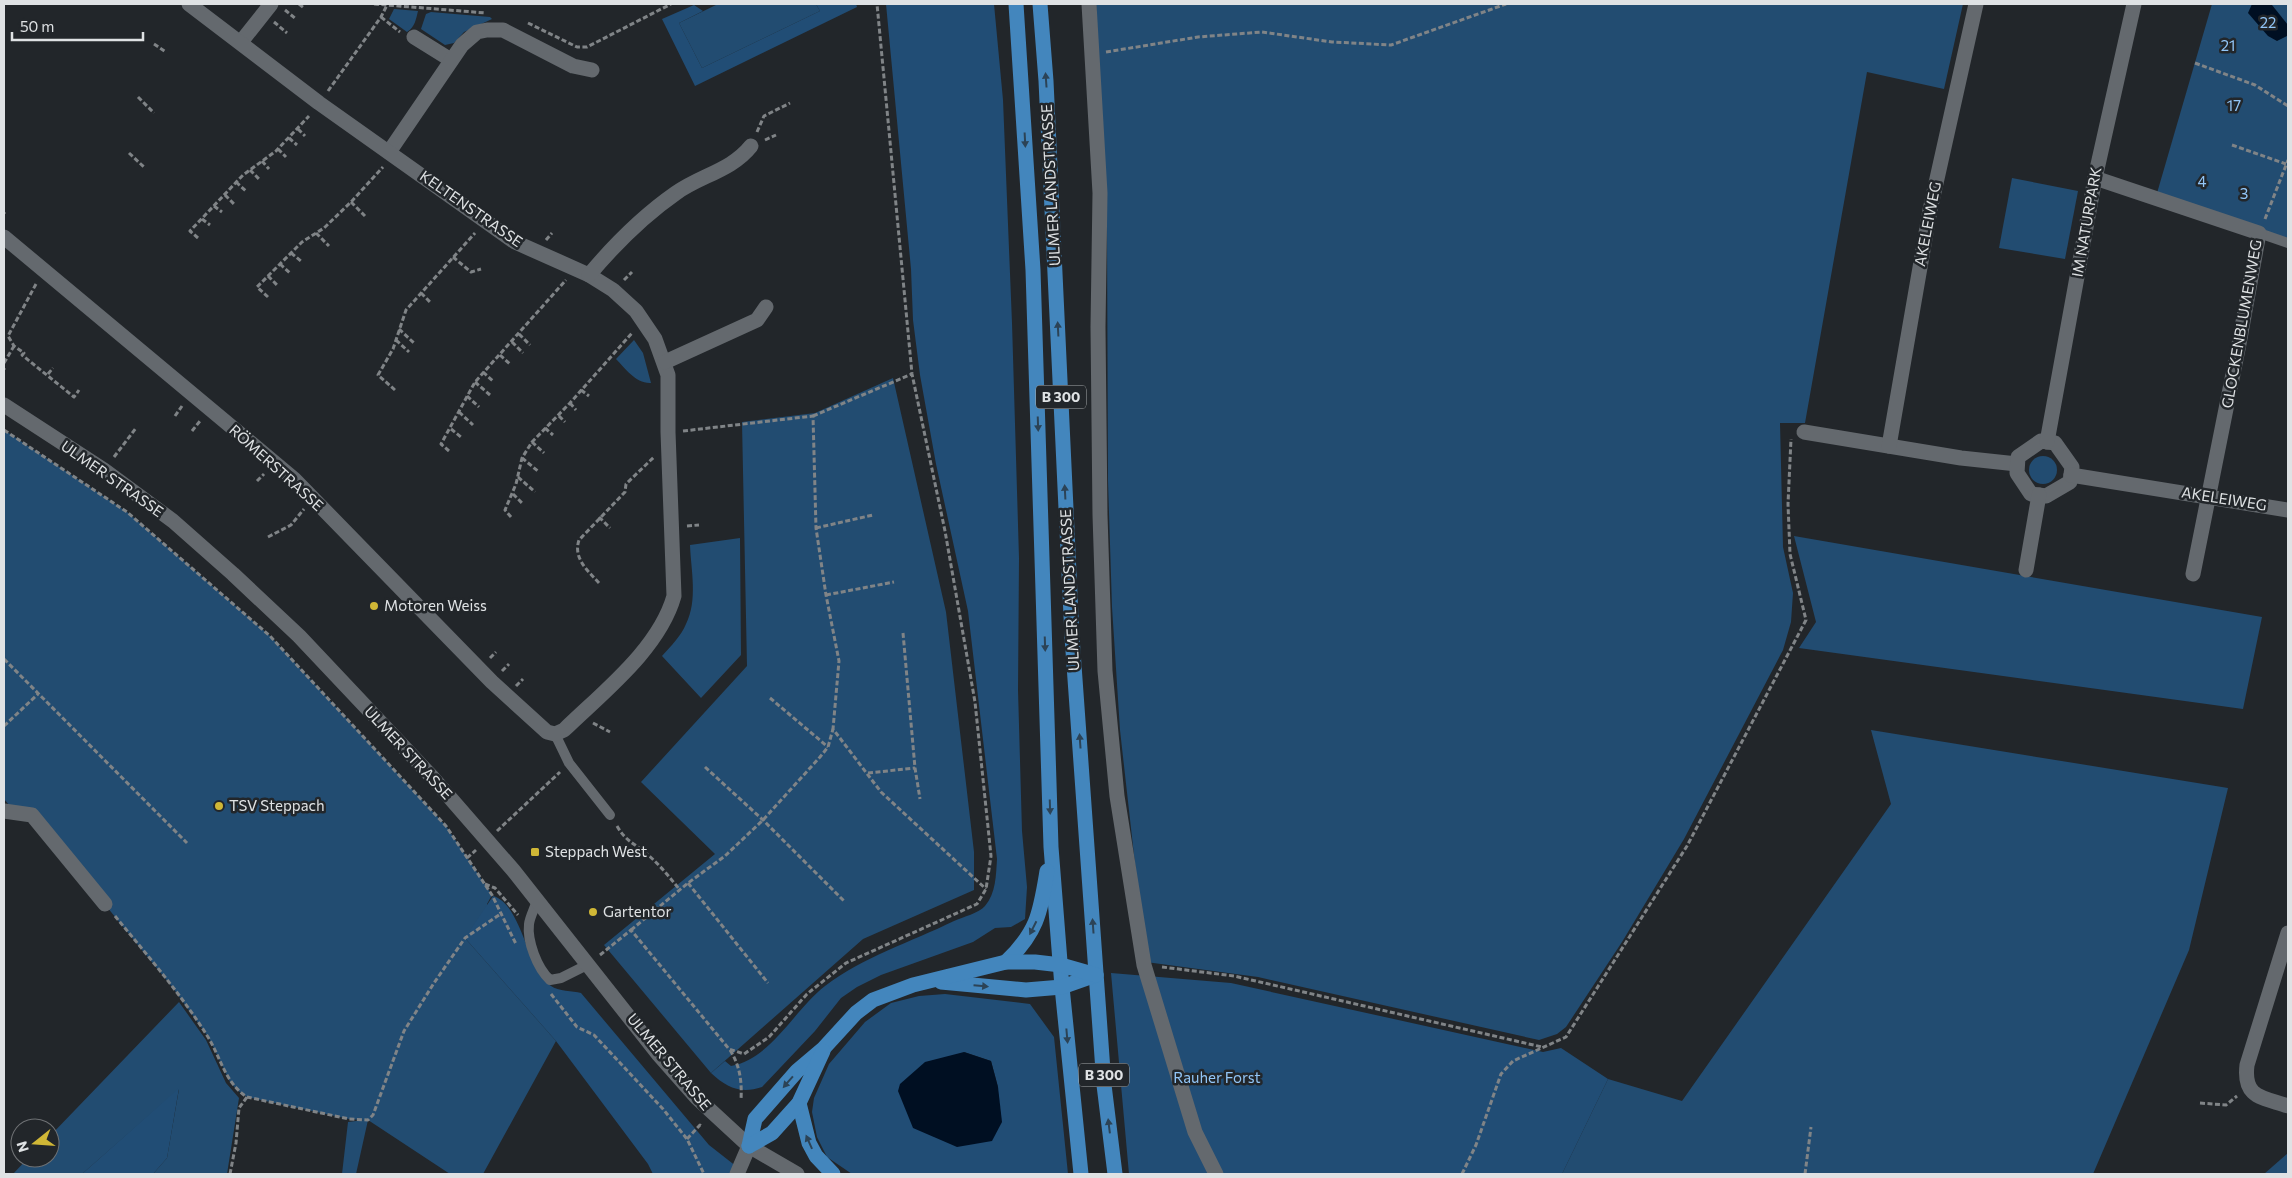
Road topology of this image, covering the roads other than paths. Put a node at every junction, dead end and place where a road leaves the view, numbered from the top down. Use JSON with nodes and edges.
{"nodes":[{"id":1,"x":189,"y":4,"type":"edge"},
{"id":2,"x":271,"y":4,"type":"edge"},
{"id":3,"x":1016,"y":4,"type":"edge"},
{"id":4,"x":1040,"y":4,"type":"edge"},
{"id":5,"x":1089,"y":4,"type":"edge"},
{"id":6,"x":1976,"y":4,"type":"edge"},
{"id":7,"x":2134,"y":4,"type":"edge"},
{"id":8,"x":414,"y":37,"type":"road end"},
{"id":9,"x":241,"y":42,"type":"junction"},
{"id":10,"x":451,"y":60,"type":"junction"},
{"id":11,"x":592,"y":70,"type":"dead end"},
{"id":12,"x":751,"y":146,"type":"road end"},
{"id":13,"x":391,"y":154,"type":"junction"},
{"id":14,"x":2095,"y":178,"type":"junction"},
{"id":15,"x":2259,"y":233,"type":"junction"},
{"id":16,"x":4,"y":237,"type":"edge"},
{"id":17,"x":2288,"y":243,"type":"edge"},
{"id":18,"x":583,"y":272,"type":"junction"},
{"id":19,"x":766,"y":307,"type":"dead end"},
{"id":20,"x":665,"y":362,"type":"junction"},
{"id":21,"x":4,"y":405,"type":"edge"},
{"id":22,"x":1804,"y":432,"type":"road end"},
{"id":23,"x":2047,"y":442,"type":"junction"},
{"id":24,"x":1889,"y":446,"type":"junction"},
{"id":25,"x":2017,"y":464,"type":"junction"},
{"id":26,"x":2070,"y":475,"type":"junction"},
{"id":27,"x":2039,"y":496,"type":"junction"},
{"id":28,"x":2208,"y":496,"type":"junction"},
{"id":29,"x":2288,"y":510,"type":"edge"},
{"id":30,"x":2026,"y":570,"type":"dead end"},
{"id":31,"x":2193,"y":574,"type":"dead end"},
{"id":32,"x":555,"y":734,"type":"junction"},
{"id":33,"x":4,"y":811,"type":"edge"},
{"id":34,"x":610,"y":815,"type":"road end"},
{"id":35,"x":1051,"y":847,"type":"junction"},
{"id":36,"x":537,"y":900,"type":"junction"},
{"id":37,"x":105,"y":904,"type":"road end"},
{"id":38,"x":2288,"y":933,"type":"edge"},
{"id":39,"x":1006,"y":962,"type":"junction"},
{"id":40,"x":589,"y":964,"type":"junction"},
{"id":41,"x":1061,"y":965,"type":"junction"},
{"id":42,"x":1096,"y":975,"type":"junction"},
{"id":43,"x":933,"y":981,"type":"junction"},
{"id":44,"x":1062,"y":987,"type":"junction"},
{"id":45,"x":824,"y":1050,"type":"junction"},
{"id":46,"x":799,"y":1103,"type":"junction"},
{"id":47,"x":2288,"y":1106,"type":"edge"},
{"id":48,"x":746,"y":1152,"type":"junction"},
{"id":49,"x":737,"y":1174,"type":"edge"},
{"id":50,"x":797,"y":1174,"type":"edge"},
{"id":51,"x":833,"y":1174,"type":"edge"},
{"id":52,"x":1081,"y":1174,"type":"edge"},
{"id":53,"x":1115,"y":1174,"type":"edge"},
{"id":54,"x":1216,"y":1174,"type":"edge"}],
"edges":[{"from":1,"to":9,"type":"street","name":"KELTENSTRASSE"},
{"from":2,"to":9,"type":"street"},
{"from":3,"to":35,"type":"main road","name":"ULMER LANDSTRASSE","number":"B 300","one_way":true},
{"from":42,"to":4,"type":"main road","name":"ULMER LANDSTRASSE","number":"B 300","one_way":true},
{"from":5,"to":54,"type":"street"},
{"from":6,"to":24,"type":"street","name":"AKELEIWEG"},
{"from":7,"to":14,"type":"street","name":"IM NATURPARK"},
{"from":8,"to":10,"type":"street"},
{"from":9,"to":13,"type":"street","name":"KELTENSTRASSE"},
{"from":10,"to":11,"type":"street"},
{"from":10,"to":13,"type":"street"},
{"from":12,"to":18,"type":"street"},
{"from":13,"to":18,"type":"street","name":"KELTENSTRASSE"},
{"from":14,"to":15,"type":"street","name":"GLOCKENBLUMENWEG"},
{"from":14,"to":23,"type":"street","name":"IM NATURPARK"},
{"from":15,"to":17,"type":"lane"},
{"from":15,"to":28,"type":"street","name":"GLOCKENBLUMENWEG"},
{"from":16,"to":32,"type":"street","name":"RÖMERSTRASSE"},
{"from":18,"to":20,"type":"street","name":"KELTENSTRASSE"},
{"from":19,"to":20,"type":"street"},
{"from":20,"to":32,"type":"street","name":"KELTENSTRASSE"},
{"from":21,"to":36,"type":"street","name":"ULMER STRASSE"},
{"from":22,"to":24,"type":"street"},
{"from":23,"to":25,"type":"street"},
{"from":23,"to":26,"type":"street"},
{"from":24,"to":25,"type":"street"},
{"from":25,"to":27,"type":"street"},
{"from":26,"to":27,"type":"street"},
{"from":26,"to":28,"type":"street","name":"AKELEIWEG"},
{"from":27,"to":30,"type":"street"},
{"from":28,"to":29,"type":"street","name":"AKELEIWEG"},
{"from":28,"to":31,"type":"street","name":"GLOCKENBLUMENWEG"},
{"from":32,"to":34,"type":"lane"},
{"from":33,"to":37,"type":"street"},
{"from":35,"to":39,"type":"main road","one_way":true},
{"from":35,"to":41,"type":"main road","name":"ULMER LANDSTRASSE","number":"B 300"},
{"from":36,"to":40,"type":"street","name":"ULMER STRASSE"},
{"from":36,"to":40,"type":"lane"},
{"from":38,"to":47,"type":"street"},
{"from":39,"to":41,"type":"main road"},
{"from":39,"to":43,"type":"main road"},
{"from":40,"to":48,"type":"street","name":"ULMER STRASSE"},
{"from":41,"to":42,"type":"main road"},
{"from":41,"to":44,"type":"main road","name":"ULMER LANDSTRASSE","number":"B 300"},
{"from":42,"to":44,"type":"main road"},
{"from":53,"to":42,"type":"main road","name":"ULMER LANDSTRASSE","number":"B 300","one_way":true},
{"from":43,"to":44,"type":"main road","one_way":true},
{"from":43,"to":45,"type":"main road"},
{"from":44,"to":52,"type":"main road","name":"ULMER LANDSTRASSE","number":"B 300","one_way":true},
{"from":45,"to":46,"type":"main road"},
{"from":45,"to":48,"type":"main road","one_way":true},
{"from":46,"to":48,"type":"main road"},
{"from":51,"to":46,"type":"main road","one_way":true},
{"from":48,"to":49,"type":"street"},
{"from":48,"to":50,"type":"street","name":"ULMER STRASSE"}]}
